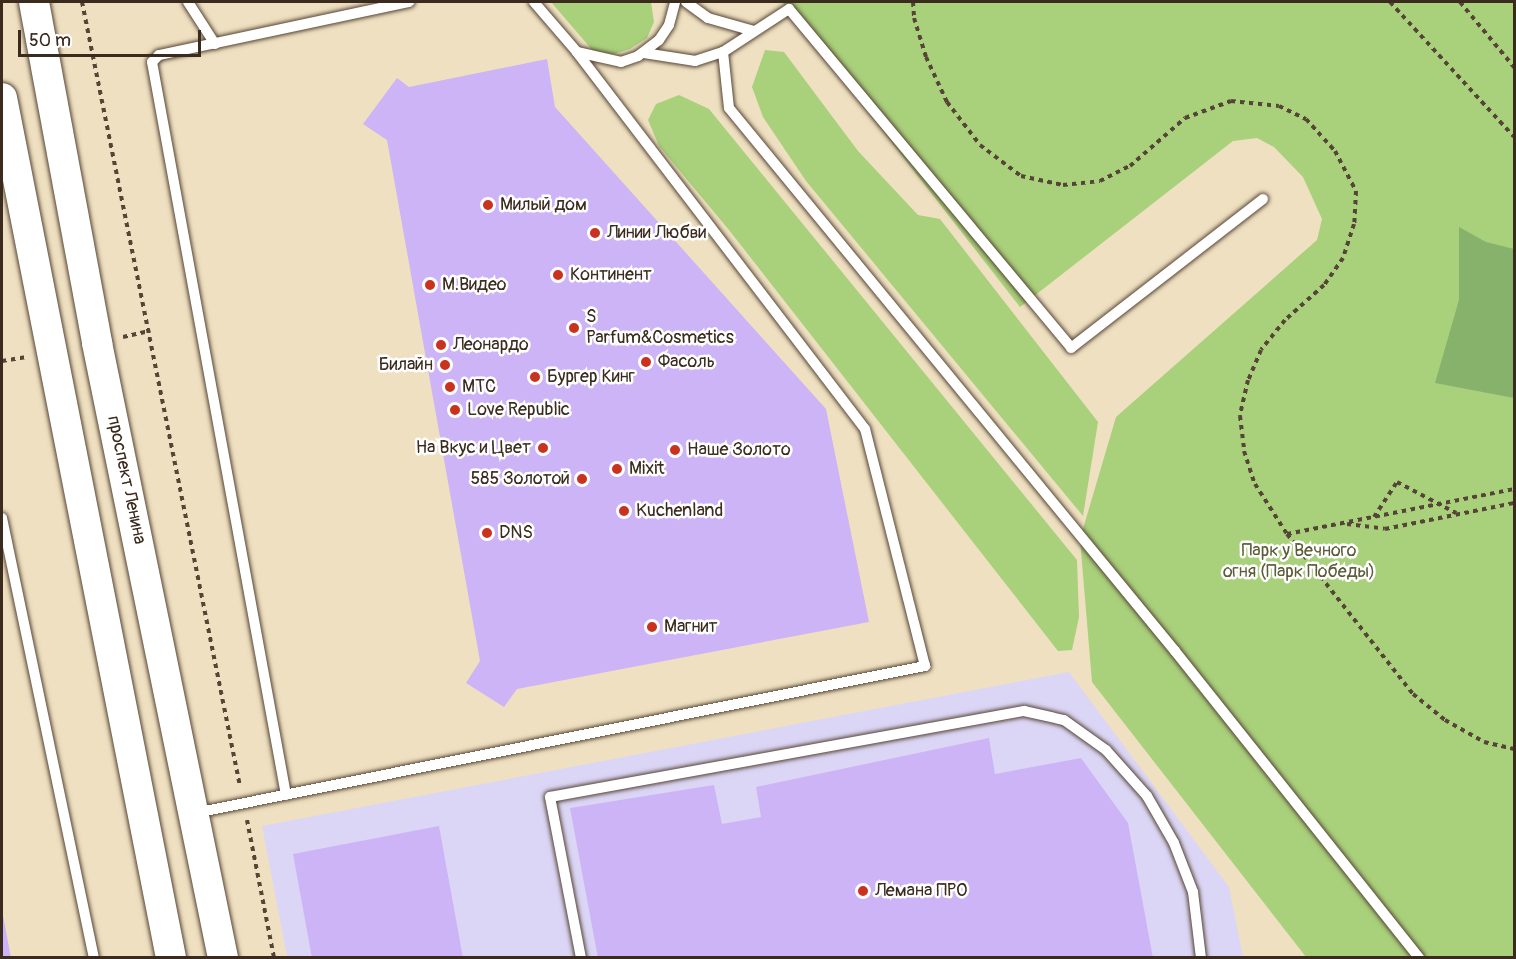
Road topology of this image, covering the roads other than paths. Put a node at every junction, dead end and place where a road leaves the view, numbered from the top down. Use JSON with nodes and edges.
{"nodes":[{"id":1,"x":34,"y":2,"type":"edge"},
{"id":2,"x":189,"y":2,"type":"edge"},
{"id":3,"x":409,"y":2,"type":"edge"},
{"id":4,"x":534,"y":2,"type":"edge"},
{"id":5,"x":675,"y":2,"type":"edge"},
{"id":6,"x":686,"y":2,"type":"edge"},
{"id":7,"x":754,"y":31,"type":"junction"},
{"id":8,"x":215,"y":44,"type":"junction"},
{"id":9,"x":577,"y":52,"type":"junction"},
{"id":10,"x":723,"y":52,"type":"junction"},
{"id":11,"x":645,"y":53,"type":"junction"},
{"id":12,"x":2,"y":98,"type":"edge"},
{"id":13,"x":1263,"y":199,"type":"dead end"},
{"id":14,"x":2,"y":518,"type":"edge"},
{"id":15,"x":286,"y":795,"type":"junction"},
{"id":16,"x":195,"y":813,"type":"junction"},
{"id":17,"x":94,"y":957,"type":"edge"},
{"id":18,"x":171,"y":957,"type":"edge"},
{"id":19,"x":223,"y":957,"type":"edge"},
{"id":20,"x":581,"y":957,"type":"edge"},
{"id":21,"x":1201,"y":957,"type":"edge"},
{"id":22,"x":1419,"y":957,"type":"edge"}],
"edges":[{"from":1,"to":16,"type":"main road","name":"проспект Ленина"},
{"from":2,"to":8,"type":"lane"},
{"from":3,"to":8,"type":"lane"},
{"from":4,"to":9,"type":"lane"},
{"from":5,"to":11,"type":"lane"},
{"from":6,"to":7,"type":"lane"},
{"from":7,"to":10,"type":"lane"},
{"from":7,"to":13,"type":"lane"},
{"from":8,"to":15,"type":"lane"},
{"from":9,"to":11,"type":"lane"},
{"from":9,"to":15,"type":"lane"},
{"from":10,"to":11,"type":"lane"},
{"from":10,"to":22,"type":"lane"},
{"from":12,"to":18,"type":"main road"},
{"from":14,"to":17,"type":"lane"},
{"from":15,"to":16,"type":"lane"},
{"from":16,"to":19,"type":"main road","name":"проспект Ленина"},
{"from":20,"to":21,"type":"lane"}]}
